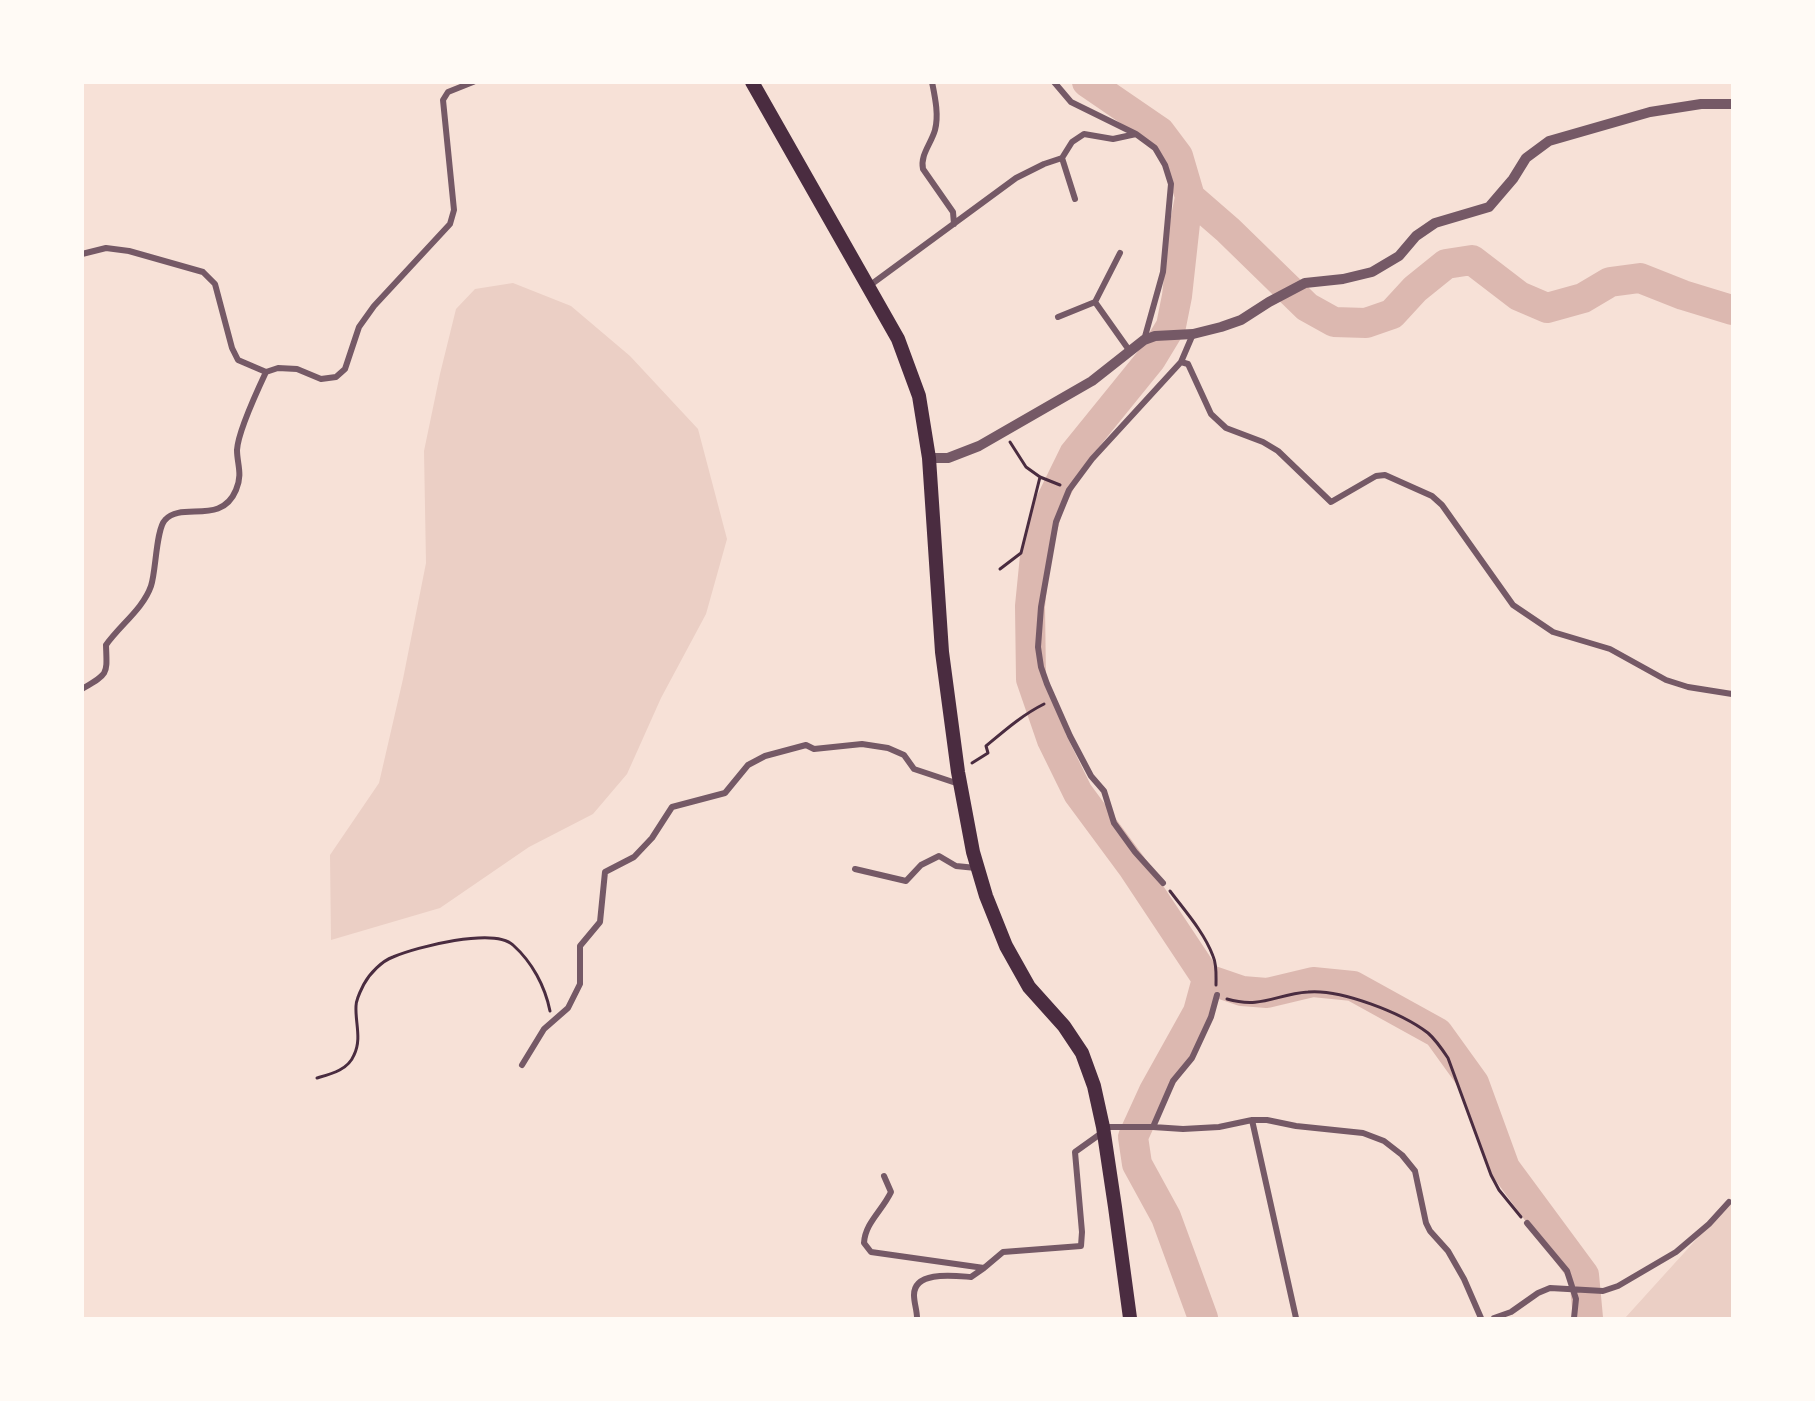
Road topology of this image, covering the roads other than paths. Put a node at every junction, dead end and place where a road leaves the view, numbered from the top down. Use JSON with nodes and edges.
{"nodes":[{"id":1,"x":473,"y":82,"type":"edge"},
{"id":2,"x":752,"y":82,"type":"edge"},
{"id":3,"x":932,"y":82,"type":"edge"},
{"id":4,"x":1054,"y":82,"type":"edge"},
{"id":5,"x":1732,"y":104,"type":"edge"},
{"id":6,"x":1136,"y":134,"type":"junction"},
{"id":7,"x":1062,"y":158,"type":"junction"},
{"id":8,"x":1075,"y":199,"type":"dead end"},
{"id":9,"x":954,"y":224,"type":"junction"},
{"id":10,"x":1120,"y":253,"type":"dead end"},
{"id":11,"x":82,"y":254,"type":"edge"},
{"id":12,"x":868,"y":287,"type":"junction"},
{"id":13,"x":1095,"y":302,"type":"junction"},
{"id":14,"x":1058,"y":317,"type":"dead end"},
{"id":15,"x":1193,"y":334,"type":"junction"},
{"id":16,"x":1149,"y":338,"type":"junction"},
{"id":17,"x":1129,"y":350,"type":"junction"},
{"id":18,"x":1181,"y":363,"type":"junction"},
{"id":19,"x":266,"y":372,"type":"junction"},
{"id":20,"x":929,"y":458,"type":"junction"},
{"id":21,"x":82,"y":689,"type":"edge"},
{"id":22,"x":1732,"y":694,"type":"edge"},
{"id":23,"x":959,"y":778,"type":"junction"},
{"id":24,"x":855,"y":868,"type":"dead end"},
{"id":25,"x":978,"y":868,"type":"junction"},
{"id":26,"x":1163,"y":883,"type":"road end"},
{"id":27,"x":1217,"y":995,"type":"road end"},
{"id":28,"x":522,"y":1065,"type":"dead end"},
{"id":29,"x":1252,"y":1120,"type":"junction"},
{"id":30,"x":1153,"y":1127,"type":"junction"},
{"id":31,"x":1103,"y":1130,"type":"junction"},
{"id":32,"x":884,"y":1176,"type":"dead end"},
{"id":33,"x":1729,"y":1202,"type":"dead end"},
{"id":34,"x":1527,"y":1223,"type":"road end"},
{"id":35,"x":984,"y":1268,"type":"junction"},
{"id":36,"x":1574,"y":1289,"type":"junction"},
{"id":37,"x":917,"y":1318,"type":"edge"},
{"id":38,"x":1130,"y":1318,"type":"edge"},
{"id":39,"x":1296,"y":1318,"type":"edge"},
{"id":40,"x":1481,"y":1318,"type":"edge"},
{"id":41,"x":1494,"y":1318,"type":"edge"},
{"id":42,"x":1574,"y":1318,"type":"edge"}],
"edges":[{"from":1,"to":19,"type":"street"},
{"from":2,"to":12,"type":"main road"},
{"from":3,"to":9,"type":"street"},
{"from":4,"to":6,"type":"street"},
{"from":5,"to":15,"type":"street"},
{"from":6,"to":7,"type":"street"},
{"from":6,"to":16,"type":"street"},
{"from":7,"to":8,"type":"street"},
{"from":7,"to":9,"type":"street"},
{"from":9,"to":12,"type":"street"},
{"from":10,"to":13,"type":"street"},
{"from":11,"to":19,"type":"street"},
{"from":12,"to":20,"type":"main road"},
{"from":13,"to":14,"type":"street"},
{"from":13,"to":17,"type":"street"},
{"from":15,"to":16,"type":"street"},
{"from":15,"to":18,"type":"street"},
{"from":16,"to":17,"type":"street"},
{"from":17,"to":20,"type":"street"},
{"from":18,"to":22,"type":"street"},
{"from":18,"to":26,"type":"street"},
{"from":19,"to":21,"type":"street"},
{"from":20,"to":23,"type":"main road"},
{"from":23,"to":25,"type":"main road"},
{"from":23,"to":28,"type":"street"},
{"from":24,"to":25,"type":"street"},
{"from":25,"to":31,"type":"main road"},
{"from":27,"to":30,"type":"street"},
{"from":29,"to":30,"type":"street"},
{"from":29,"to":39,"type":"street"},
{"from":29,"to":40,"type":"street"},
{"from":30,"to":31,"type":"street"},
{"from":31,"to":35,"type":"street"},
{"from":31,"to":38,"type":"main road"},
{"from":32,"to":35,"type":"street"},
{"from":33,"to":36,"type":"street"},
{"from":34,"to":36,"type":"street"},
{"from":35,"to":37,"type":"street"},
{"from":36,"to":41,"type":"street"},
{"from":36,"to":42,"type":"street"}]}
